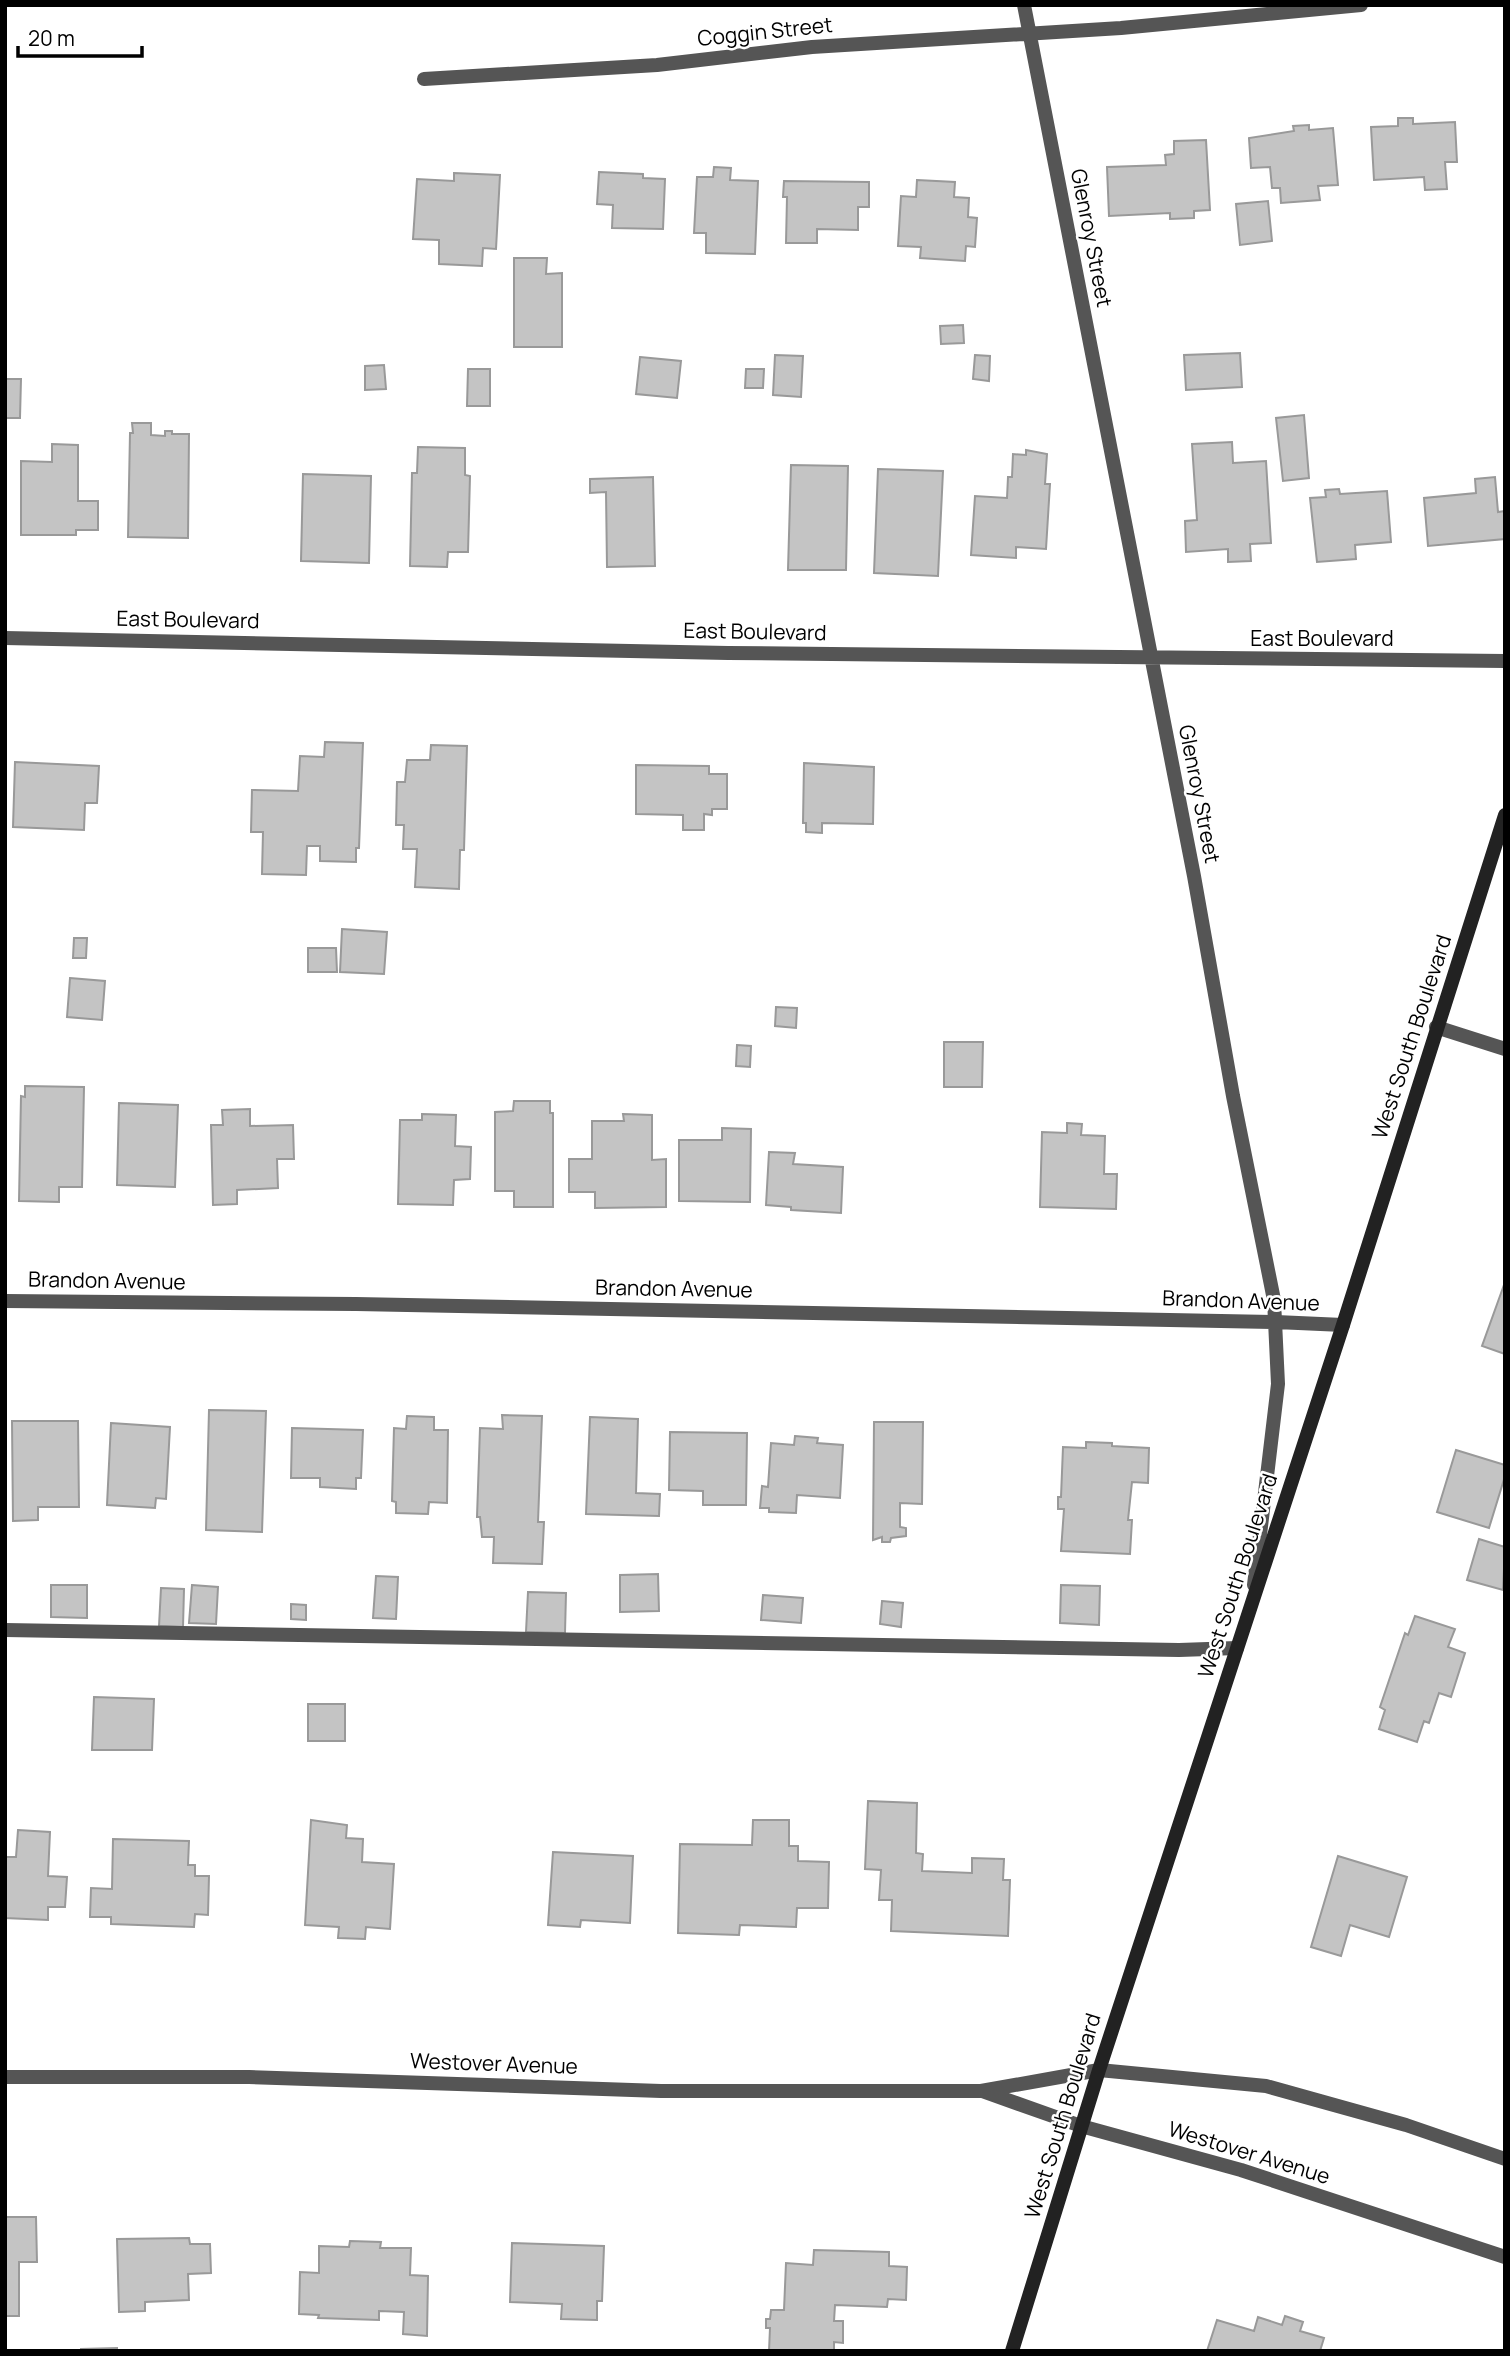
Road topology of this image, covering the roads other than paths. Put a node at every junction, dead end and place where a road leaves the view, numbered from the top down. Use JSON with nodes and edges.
{"nodes":[{"id":1,"x":1024,"y":5,"type":"edge"},
{"id":2,"x":1361,"y":5,"type":"edge"},
{"id":3,"x":1029,"y":34,"type":"junction"},
{"id":4,"x":424,"y":79,"type":"dead end"},
{"id":5,"x":5,"y":638,"type":"edge"},
{"id":6,"x":1151,"y":658,"type":"junction"},
{"id":7,"x":1505,"y":661,"type":"edge"},
{"id":8,"x":1505,"y":815,"type":"edge"},
{"id":9,"x":1436,"y":1027,"type":"junction"},
{"id":10,"x":1505,"y":1049,"type":"edge"},
{"id":11,"x":5,"y":1301,"type":"edge"},
{"id":12,"x":1276,"y":1322,"type":"junction"},
{"id":13,"x":1343,"y":1325,"type":"junction"},
{"id":14,"x":1253,"y":1596,"type":"junction"},
{"id":15,"x":5,"y":1630,"type":"edge"},
{"id":16,"x":1237,"y":1648,"type":"junction"},
{"id":17,"x":1099,"y":2070,"type":"junction"},
{"id":18,"x":5,"y":2077,"type":"edge"},
{"id":19,"x":981,"y":2091,"type":"junction"},
{"id":20,"x":1081,"y":2126,"type":"junction"},
{"id":21,"x":1505,"y":2159,"type":"edge"},
{"id":22,"x":1505,"y":2257,"type":"edge"},
{"id":23,"x":1012,"y":2351,"type":"edge"}],
"edges":[{"from":1,"to":3,"type":"street","name":"Glenroy Street"},
{"from":2,"to":3,"type":"street","name":"Coggin Street"},
{"from":3,"to":4,"type":"street","name":"Coggin Street"},
{"from":3,"to":6,"type":"street","name":"Glenroy Street"},
{"from":5,"to":6,"type":"street","name":"East Boulevard"},
{"from":6,"to":7,"type":"street","name":"East Boulevard"},
{"from":6,"to":12,"type":"street","name":"Glenroy Street"},
{"from":8,"to":9,"type":"street","name":"West South Boulevard"},
{"from":9,"to":10,"type":"street"},
{"from":9,"to":13,"type":"street","name":"West South Boulevard"},
{"from":11,"to":12,"type":"street","name":"Brandon Avenue"},
{"from":12,"to":13,"type":"street","name":"Brandon Avenue"},
{"from":12,"to":14,"type":"street","name":"Glenroy Street"},
{"from":13,"to":14,"type":"street","name":"West South Boulevard"},
{"from":14,"to":16,"type":"street","name":"West South Boulevard"},
{"from":15,"to":16,"type":"street"},
{"from":16,"to":17,"type":"street","name":"West South Boulevard"},
{"from":17,"to":19,"type":"street","name":"Westover Avenue"},
{"from":17,"to":20,"type":"street","name":"West South Boulevard"},
{"from":17,"to":21,"type":"street","name":"Westover Avenue"},
{"from":18,"to":19,"type":"street","name":"Westover Avenue"},
{"from":19,"to":20,"type":"street","name":"Westover Avenue"},
{"from":20,"to":22,"type":"street","name":"Westover Avenue"},
{"from":20,"to":23,"type":"street","name":"West South Boulevard"}]}
